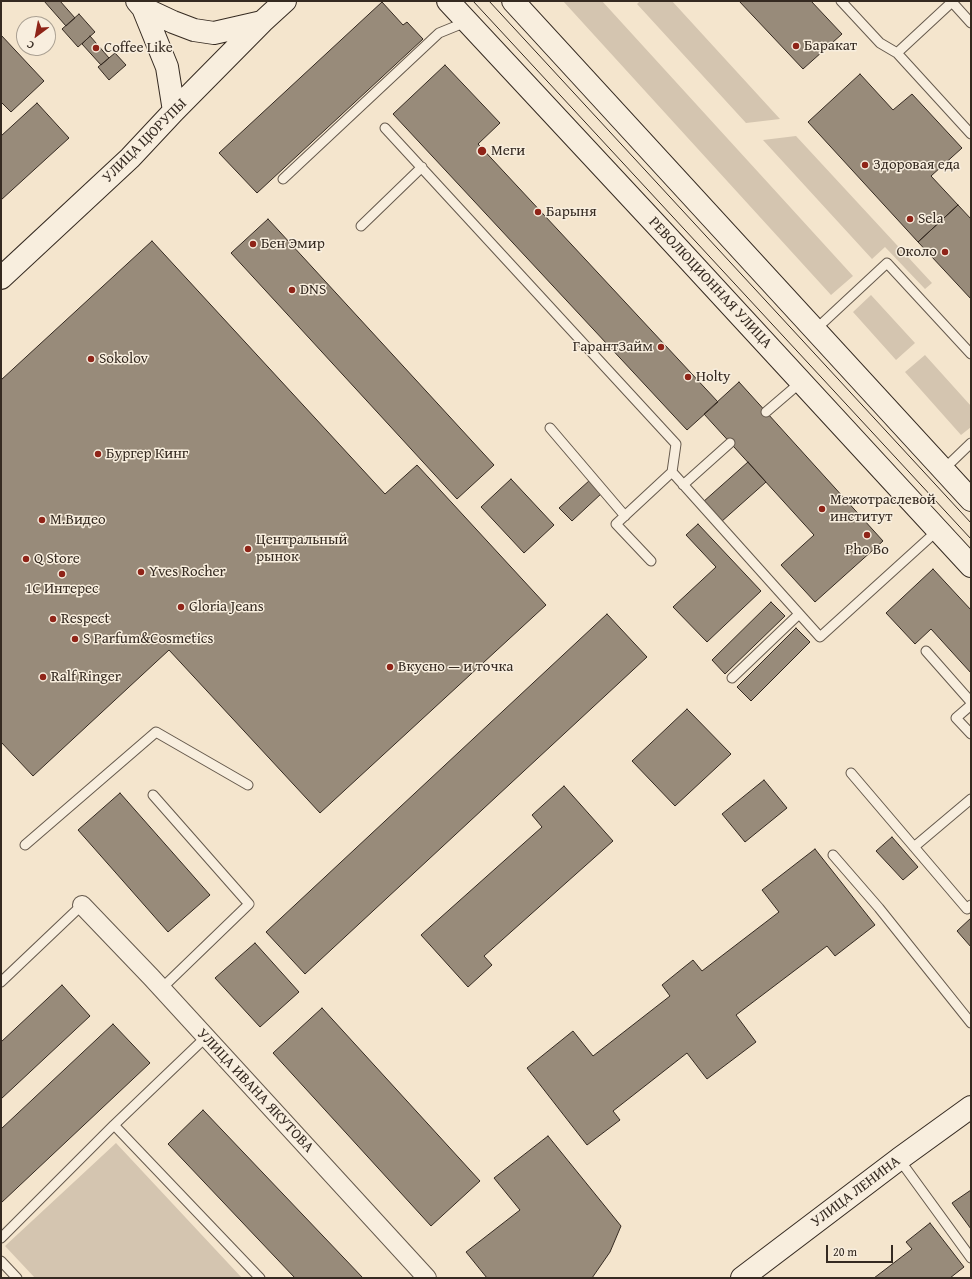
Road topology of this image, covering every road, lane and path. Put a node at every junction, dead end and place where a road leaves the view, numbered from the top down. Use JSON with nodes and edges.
{"nodes":[{"id":1,"x":270,"y":1,"type":"edge"},
{"id":2,"x":285,"y":1,"type":"edge"},
{"id":3,"x":448,"y":1,"type":"edge"},
{"id":4,"x":513,"y":1,"type":"edge"},
{"id":5,"x":841,"y":1,"type":"edge"},
{"id":6,"x":140,"y":4,"type":"edge"},
{"id":7,"x":262,"y":22,"type":"junction"},
{"id":8,"x":466,"y":22,"type":"junction"},
{"id":9,"x":971,"y":23,"type":"edge"},
{"id":10,"x":897,"y":53,"type":"junction"},
{"id":11,"x":174,"y":111,"type":"junction"},
{"id":12,"x":385,"y":128,"type":"dead end"},
{"id":13,"x":971,"y":134,"type":"edge"},
{"id":14,"x":422,"y":167,"type":"junction"},
{"id":15,"x":283,"y":179,"type":"dead end"},
{"id":16,"x":361,"y":226,"type":"dead end"},
{"id":17,"x":1,"y":278,"type":"edge"},
{"id":18,"x":815,"y":330,"type":"junction"},
{"id":19,"x":971,"y":354,"type":"edge"},
{"id":20,"x":801,"y":382,"type":"junction"},
{"id":21,"x":766,"y":412,"type":"dead end"},
{"id":22,"x":550,"y":428,"type":"dead end"},
{"id":23,"x":730,"y":443,"type":"dead end"},
{"id":24,"x":971,"y":443,"type":"edge"},
{"id":25,"x":943,"y":470,"type":"junction"},
{"id":26,"x":672,"y":472,"type":"junction"},
{"id":27,"x":683,"y":485,"type":"junction"},
{"id":28,"x":971,"y":500,"type":"edge"},
{"id":29,"x":625,"y":516,"type":"junction"},
{"id":30,"x":938,"y":530,"type":"junction"},
{"id":31,"x":651,"y":561,"type":"dead end"},
{"id":32,"x":971,"y":566,"type":"edge"},
{"id":33,"x":799,"y":614,"type":"junction"},
{"id":34,"x":926,"y":651,"type":"dead end"},
{"id":35,"x":732,"y":678,"type":"dead end"},
{"id":36,"x":971,"y":702,"type":"edge"},
{"id":37,"x":971,"y":705,"type":"edge"},
{"id":38,"x":971,"y":734,"type":"edge"},
{"id":39,"x":851,"y":773,"type":"dead end"},
{"id":40,"x":248,"y":785,"type":"dead end"},
{"id":41,"x":153,"y":795,"type":"dead end"},
{"id":42,"x":971,"y":799,"type":"edge"},
{"id":43,"x":25,"y":845,"type":"dead end"},
{"id":44,"x":914,"y":848,"type":"junction"},
{"id":45,"x":833,"y":854,"type":"dead end"},
{"id":46,"x":82,"y":905,"type":"joint"},
{"id":47,"x":971,"y":905,"type":"edge"},
{"id":48,"x":1,"y":982,"type":"edge"},
{"id":49,"x":161,"y":989,"type":"junction"},
{"id":50,"x":971,"y":1023,"type":"edge"},
{"id":51,"x":206,"y":1037,"type":"junction"},
{"id":52,"x":971,"y":1107,"type":"edge"},
{"id":53,"x":114,"y":1125,"type":"junction"},
{"id":54,"x":899,"y":1160,"type":"junction"},
{"id":55,"x":1,"y":1238,"type":"edge"},
{"id":56,"x":971,"y":1258,"type":"edge"},
{"id":57,"x":1,"y":1262,"type":"edge"},
{"id":58,"x":751,"y":1276,"type":"edge"},
{"id":59,"x":17,"y":1278,"type":"edge"},
{"id":60,"x":260,"y":1278,"type":"edge"},
{"id":61,"x":427,"y":1278,"type":"edge"}],
"edges":[{"from":1,"to":7,"type":"main road"},
{"from":2,"to":7,"type":"main road","name":"УЛИЦА ЦЮРУПЫ"},
{"from":3,"to":8,"type":"main road","name":"РЕВОЛЮЦИОННАЯ УЛИЦА"},
{"from":4,"to":18,"type":"main road"},
{"from":5,"to":10,"type":"lane"},
{"from":6,"to":7,"type":"main road"},
{"from":6,"to":11,"type":"main road"},
{"from":7,"to":11,"type":"main road","name":"УЛИЦА ЦЮРУПЫ"},
{"from":8,"to":15,"type":"lane"},
{"from":8,"to":20,"type":"main road","name":"РЕВОЛЮЦИОННАЯ УЛИЦА"},
{"from":9,"to":10,"type":"lane"},
{"from":10,"to":13,"type":"lane"},
{"from":11,"to":17,"type":"main road","name":"УЛИЦА ЦЮРУПЫ"},
{"from":12,"to":14,"type":"lane"},
{"from":14,"to":16,"type":"lane"},
{"from":14,"to":26,"type":"lane"},
{"from":18,"to":19,"type":"lane"},
{"from":18,"to":25,"type":"main road"},
{"from":20,"to":21,"type":"lane"},
{"from":20,"to":30,"type":"main road","name":"РЕВОЛЮЦИОННАЯ УЛИЦА"},
{"from":22,"to":29,"type":"lane"},
{"from":23,"to":27,"type":"lane"},
{"from":24,"to":25,"type":"lane"},
{"from":25,"to":28,"type":"main road"},
{"from":26,"to":27,"type":"lane"},
{"from":26,"to":29,"type":"lane"},
{"from":27,"to":33,"type":"lane"},
{"from":29,"to":31,"type":"lane"},
{"from":30,"to":32,"type":"main road","name":"РЕВОЛЮЦИОННАЯ УЛИЦА"},
{"from":30,"to":33,"type":"lane"},
{"from":33,"to":35,"type":"lane"},
{"from":34,"to":36,"type":"lane"},
{"from":37,"to":38,"type":"lane"},
{"from":39,"to":44,"type":"lane"},
{"from":40,"to":43,"type":"lane"},
{"from":41,"to":49,"type":"lane"},
{"from":42,"to":44,"type":"lane"},
{"from":44,"to":47,"type":"lane"},
{"from":45,"to":50,"type":"lane"},
{"from":46,"to":48,"type":"lane"},
{"from":46,"to":49,"type":"street","name":"УЛИЦА ИВАНА ЯКУТОВА"},
{"from":49,"to":51,"type":"street","name":"УЛИЦА ИВАНА ЯКУТОВА"},
{"from":51,"to":53,"type":"lane"},
{"from":51,"to":61,"type":"street","name":"УЛИЦА ИВАНА ЯКУТОВА"},
{"from":52,"to":54,"type":"main road","name":"УЛИЦА ЛЕНИНА"},
{"from":53,"to":55,"type":"lane"},
{"from":53,"to":60,"type":"lane"},
{"from":54,"to":56,"type":"lane"},
{"from":54,"to":58,"type":"main road","name":"УЛИЦА ЛЕНИНА"},
{"from":57,"to":59,"type":"lane"}]}
